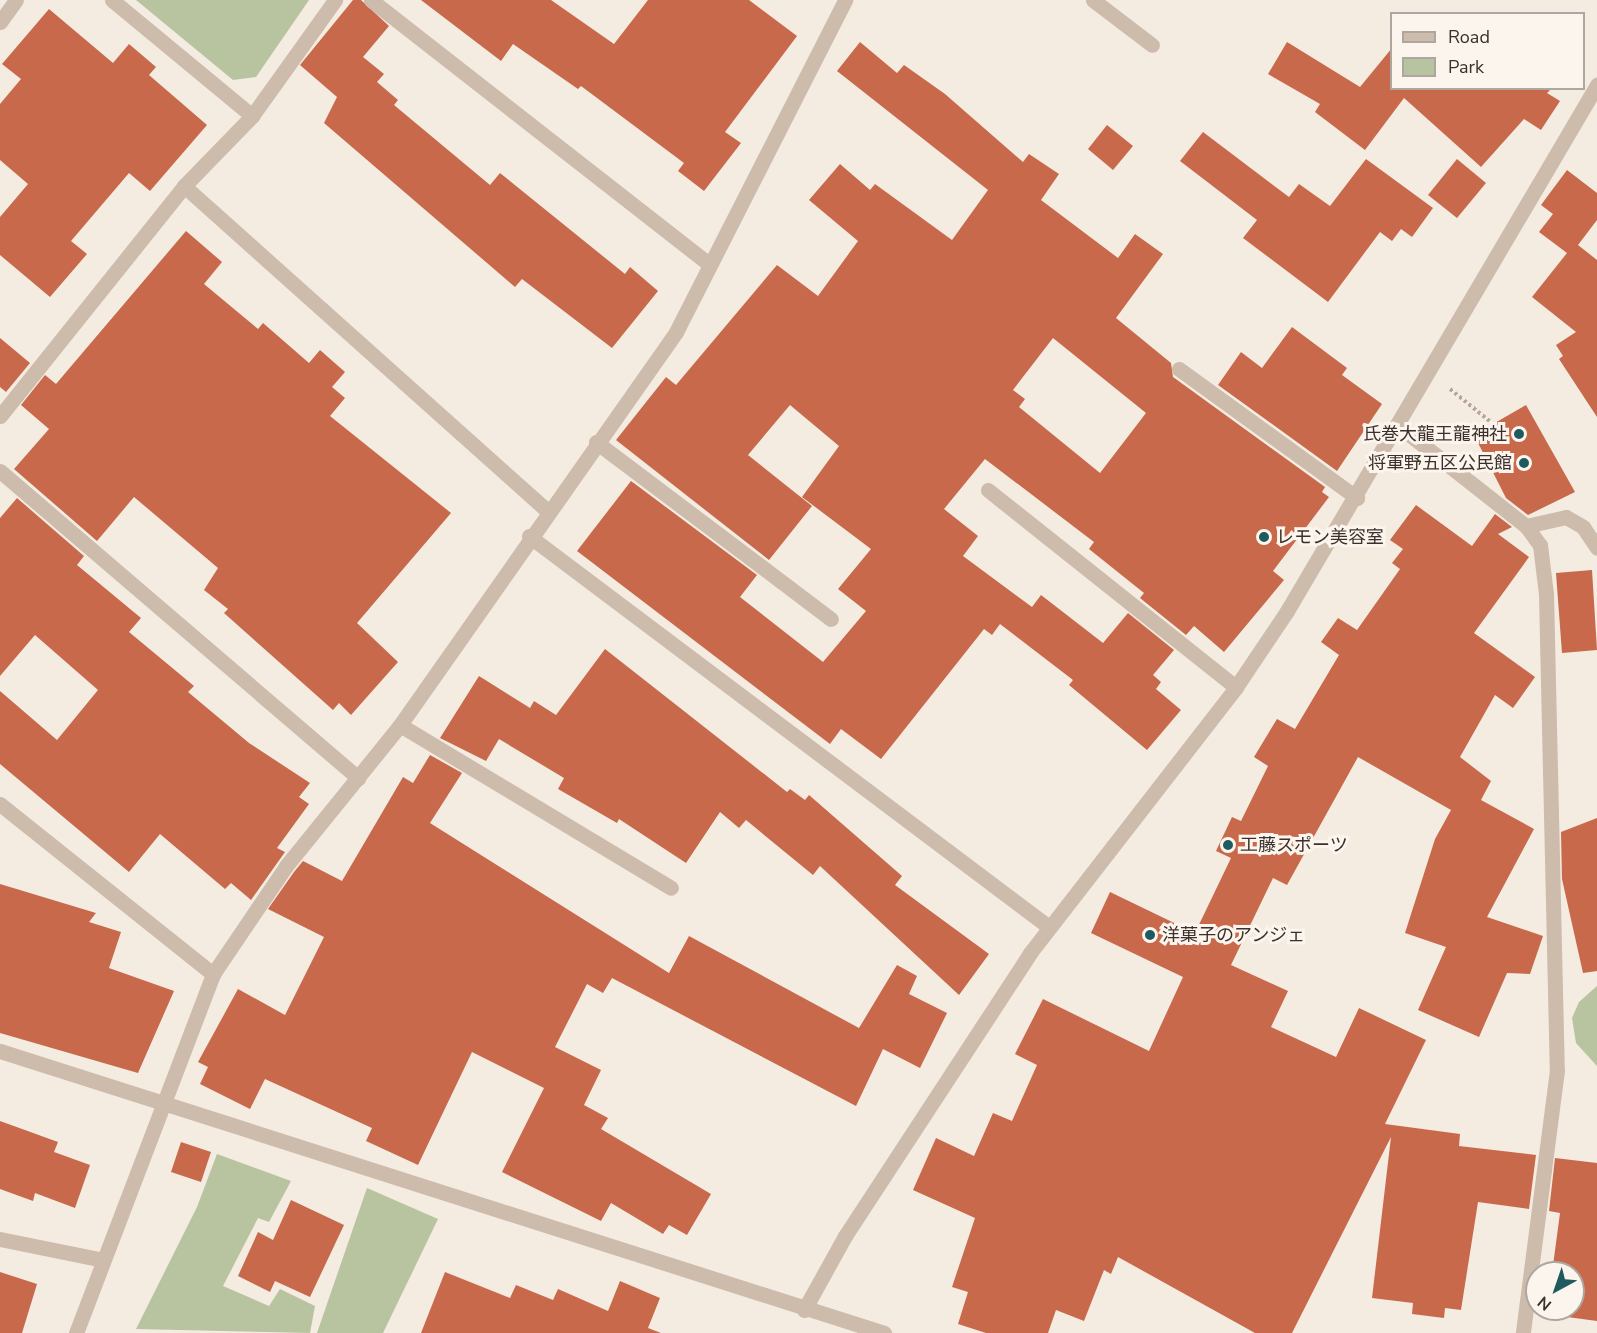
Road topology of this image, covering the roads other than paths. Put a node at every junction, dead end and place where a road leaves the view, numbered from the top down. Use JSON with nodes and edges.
{"nodes":[{"id":1,"x":16,"y":0,"type":"edge"},
{"id":2,"x":112,"y":0,"type":"edge"},
{"id":3,"x":335,"y":0,"type":"edge"},
{"id":4,"x":371,"y":0,"type":"edge"},
{"id":5,"x":1093,"y":0,"type":"edge"},
{"id":6,"x":841,"y":2,"type":"edge"},
{"id":7,"x":0,"y":22,"type":"edge"},
{"id":8,"x":1152,"y":45,"type":"dead end"},
{"id":9,"x":1597,"y":85,"type":"edge"},
{"id":10,"x":252,"y":116,"type":"junction"},
{"id":11,"x":184,"y":186,"type":"junction"},
{"id":12,"x":708,"y":263,"type":"junction"},
{"id":13,"x":1179,"y":369,"type":"dead end"},
{"id":14,"x":0,"y":416,"type":"edge"},
{"id":15,"x":1400,"y":427,"type":"junction"},
{"id":16,"x":596,"y":442,"type":"junction"},
{"id":17,"x":0,"y":471,"type":"edge"},
{"id":18,"x":988,"y":490,"type":"dead end"},
{"id":19,"x":1356,"y":498,"type":"junction"},
{"id":20,"x":546,"y":510,"type":"junction"},
{"id":21,"x":1526,"y":526,"type":"junction"},
{"id":22,"x":529,"y":536,"type":"junction"},
{"id":23,"x":1597,"y":548,"type":"edge"},
{"id":24,"x":831,"y":619,"type":"dead end"},
{"id":25,"x":1236,"y":687,"type":"junction"},
{"id":26,"x":400,"y":725,"type":"junction"},
{"id":27,"x":358,"y":778,"type":"junction"},
{"id":28,"x":0,"y":804,"type":"edge"},
{"id":29,"x":671,"y":888,"type":"dead end"},
{"id":30,"x":1049,"y":927,"type":"junction"},
{"id":31,"x":213,"y":974,"type":"junction"},
{"id":32,"x":0,"y":1052,"type":"edge"},
{"id":33,"x":162,"y":1102,"type":"junction"},
{"id":34,"x":0,"y":1239,"type":"edge"},
{"id":35,"x":103,"y":1260,"type":"junction"},
{"id":36,"x":804,"y":1310,"type":"junction"},
{"id":37,"x":76,"y":1333,"type":"edge"},
{"id":38,"x":884,"y":1333,"type":"edge"},
{"id":39,"x":1523,"y":1333,"type":"edge"}],
"edges":[{"from":1,"to":7,"type":"street"},
{"from":2,"to":10,"type":"street"},
{"from":3,"to":10,"type":"street"},
{"from":4,"to":12,"type":"street"},
{"from":5,"to":8,"type":"street"},
{"from":6,"to":12,"type":"street"},
{"from":9,"to":15,"type":"street"},
{"from":10,"to":11,"type":"street"},
{"from":11,"to":14,"type":"street"},
{"from":11,"to":20,"type":"street"},
{"from":12,"to":16,"type":"street"},
{"from":13,"to":19,"type":"street"},
{"from":15,"to":19,"type":"street"},
{"from":15,"to":21,"type":"street"},
{"from":16,"to":20,"type":"street"},
{"from":16,"to":24,"type":"street"},
{"from":17,"to":27,"type":"street"},
{"from":18,"to":25,"type":"street"},
{"from":19,"to":25,"type":"street"},
{"from":20,"to":22,"type":"street"},
{"from":21,"to":23,"type":"street"},
{"from":21,"to":39,"type":"street"},
{"from":22,"to":26,"type":"street"},
{"from":22,"to":30,"type":"street"},
{"from":25,"to":30,"type":"street"},
{"from":26,"to":27,"type":"street"},
{"from":26,"to":29,"type":"street"},
{"from":27,"to":31,"type":"street"},
{"from":28,"to":31,"type":"street"},
{"from":30,"to":36,"type":"street"},
{"from":31,"to":33,"type":"street"},
{"from":32,"to":33,"type":"street"},
{"from":33,"to":35,"type":"street"},
{"from":33,"to":36,"type":"street"},
{"from":34,"to":35,"type":"street"},
{"from":35,"to":37,"type":"street"},
{"from":36,"to":38,"type":"street"}]}
